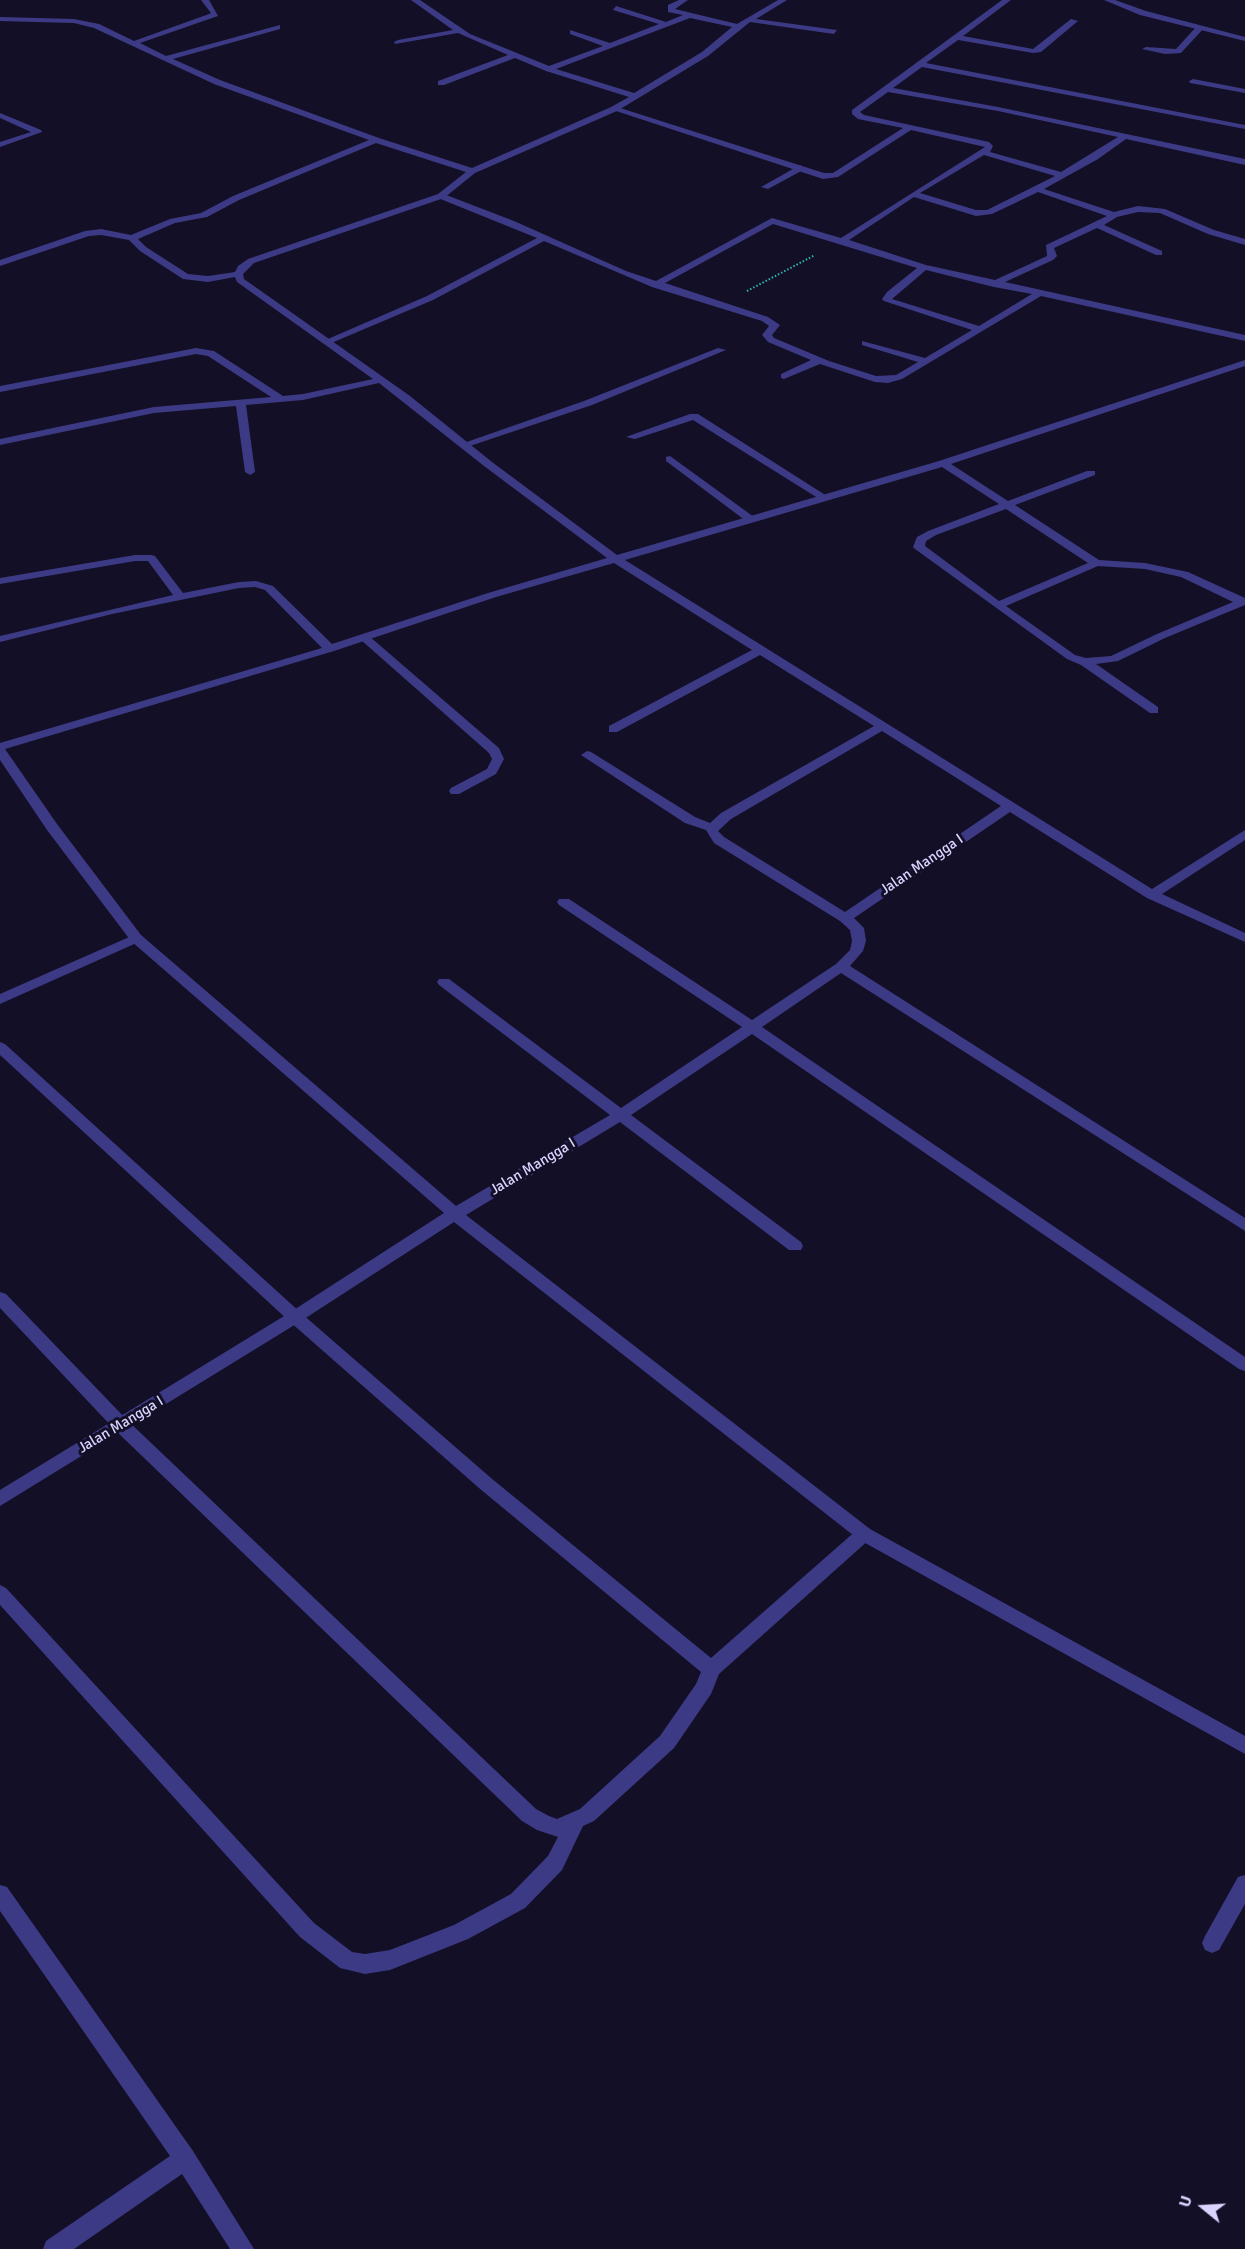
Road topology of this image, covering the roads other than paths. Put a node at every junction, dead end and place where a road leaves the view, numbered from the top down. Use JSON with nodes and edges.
{"nodes":[{"id":1,"x":205,"y":0,"type":"edge"},
{"id":2,"x":415,"y":0,"type":"edge"},
{"id":3,"x":684,"y":0,"type":"edge"},
{"id":4,"x":783,"y":0,"type":"edge"},
{"id":5,"x":1007,"y":0,"type":"edge"},
{"id":6,"x":1108,"y":0,"type":"edge"},
{"id":7,"x":616,"y":8,"type":"dead end"},
{"id":8,"x":687,"y":16,"type":"junction"},
{"id":9,"x":0,"y":19,"type":"edge"},
{"id":10,"x":749,"y":20,"type":"junction"},
{"id":11,"x":1074,"y":21,"type":"dead end"},
{"id":12,"x":666,"y":24,"type":"junction"},
{"id":13,"x":738,"y":26,"type":"junction"},
{"id":14,"x":277,"y":27,"type":"dead end"},
{"id":15,"x":1200,"y":28,"type":"junction"},
{"id":16,"x":457,"y":31,"type":"junction"},
{"id":17,"x":573,"y":32,"type":"dead end"},
{"id":18,"x":834,"y":32,"type":"dead end"},
{"id":19,"x":956,"y":37,"type":"junction"},
{"id":20,"x":1245,"y":39,"type":"edge"},
{"id":21,"x":398,"y":42,"type":"dead end"},
{"id":22,"x":134,"y":43,"type":"junction"},
{"id":23,"x":609,"y":45,"type":"junction"},
{"id":24,"x":1146,"y":49,"type":"dead end"},
{"id":25,"x":516,"y":56,"type":"junction"},
{"id":26,"x":166,"y":58,"type":"junction"},
{"id":27,"x":920,"y":64,"type":"junction"},
{"id":28,"x":549,"y":69,"type":"junction"},
{"id":29,"x":1193,"y":81,"type":"dead end"},
{"id":30,"x":441,"y":82,"type":"dead end"},
{"id":31,"x":886,"y":89,"type":"junction"},
{"id":32,"x":1245,"y":91,"type":"edge"},
{"id":33,"x":634,"y":96,"type":"junction"},
{"id":34,"x":614,"y":109,"type":"junction"},
{"id":35,"x":0,"y":114,"type":"edge"},
{"id":36,"x":910,"y":127,"type":"junction"},
{"id":37,"x":1245,"y":127,"type":"edge"},
{"id":38,"x":1125,"y":136,"type":"junction"},
{"id":39,"x":376,"y":140,"type":"junction"},
{"id":40,"x":0,"y":145,"type":"edge"},
{"id":41,"x":1245,"y":151,"type":"edge"},
{"id":42,"x":982,"y":152,"type":"junction"},
{"id":43,"x":1235,"y":160,"type":"junction"},
{"id":44,"x":1245,"y":162,"type":"edge"},
{"id":45,"x":800,"y":168,"type":"junction"},
{"id":46,"x":472,"y":171,"type":"junction"},
{"id":47,"x":1062,"y":175,"type":"junction"},
{"id":48,"x":765,"y":187,"type":"dead end"},
{"id":49,"x":1037,"y":189,"type":"junction"},
{"id":50,"x":913,"y":194,"type":"junction"},
{"id":51,"x":441,"y":196,"type":"junction"},
{"id":52,"x":1114,"y":215,"type":"junction"},
{"id":53,"x":1099,"y":224,"type":"junction"},
{"id":54,"x":132,"y":238,"type":"junction"},
{"id":55,"x":543,"y":238,"type":"junction"},
{"id":56,"x":842,"y":241,"type":"junction"},
{"id":57,"x":1245,"y":242,"type":"edge"},
{"id":58,"x":1159,"y":253,"type":"dead end"},
{"id":59,"x":0,"y":263,"type":"edge"},
{"id":60,"x":924,"y":267,"type":"junction"},
{"id":61,"x":238,"y":274,"type":"junction"},
{"id":62,"x":994,"y":284,"type":"junction"},
{"id":63,"x":655,"y":285,"type":"junction"},
{"id":64,"x":1038,"y":294,"type":"junction"},
{"id":65,"x":980,"y":329,"type":"junction"},
{"id":66,"x":1245,"y":338,"type":"edge"},
{"id":67,"x":327,"y":342,"type":"junction"},
{"id":68,"x":865,"y":343,"type":"dead end"},
{"id":69,"x":721,"y":350,"type":"dead end"},
{"id":70,"x":820,"y":360,"type":"junction"},
{"id":71,"x":926,"y":361,"type":"junction"},
{"id":72,"x":1245,"y":363,"type":"edge"},
{"id":73,"x":784,"y":376,"type":"dead end"},
{"id":74,"x":381,"y":380,"type":"junction"},
{"id":75,"x":0,"y":389,"type":"edge"},
{"id":76,"x":280,"y":398,"type":"junction"},
{"id":77,"x":241,"y":402,"type":"junction"},
{"id":78,"x":631,"y":437,"type":"dead end"},
{"id":79,"x":0,"y":442,"type":"edge"},
{"id":80,"x":463,"y":445,"type":"junction"},
{"id":81,"x":670,"y":459,"type":"dead end"},
{"id":82,"x":943,"y":463,"type":"junction"},
{"id":83,"x":250,"y":472,"type":"dead end"},
{"id":84,"x":1091,"y":473,"type":"dead end"},
{"id":85,"x":825,"y":498,"type":"junction"},
{"id":86,"x":1008,"y":506,"type":"junction"},
{"id":87,"x":750,"y":519,"type":"junction"},
{"id":88,"x":616,"y":559,"type":"junction"},
{"id":89,"x":1096,"y":563,"type":"junction"},
{"id":90,"x":0,"y":581,"type":"edge"},
{"id":91,"x":181,"y":598,"type":"junction"},
{"id":92,"x":1244,"y":602,"type":"edge"},
{"id":93,"x":997,"y":605,"type":"junction"},
{"id":94,"x":365,"y":638,"type":"junction"},
{"id":95,"x":0,"y":639,"type":"edge"},
{"id":96,"x":330,"y":649,"type":"junction"},
{"id":97,"x":762,"y":650,"type":"junction"},
{"id":98,"x":1085,"y":662,"type":"junction"},
{"id":99,"x":1154,"y":710,"type":"dead end"},
{"id":100,"x":884,"y":725,"type":"junction"},
{"id":101,"x":613,"y":729,"type":"dead end"},
{"id":102,"x":0,"y":749,"type":"edge"},
{"id":103,"x":587,"y":755,"type":"dead end"},
{"id":104,"x":454,"y":791,"type":"dead end"},
{"id":105,"x":1010,"y":806,"type":"junction"},
{"id":106,"x":712,"y":828,"type":"junction"},
{"id":107,"x":1245,"y":834,"type":"edge"},
{"id":108,"x":1152,"y":895,"type":"junction"},
{"id":109,"x":564,"y":902,"type":"dead end"},
{"id":110,"x":845,"y":918,"type":"junction"},
{"id":111,"x":136,"y":938,"type":"junction"},
{"id":112,"x":1245,"y":938,"type":"edge"},
{"id":113,"x":841,"y":967,"type":"junction"},
{"id":114,"x":444,"y":982,"type":"dead end"},
{"id":115,"x":0,"y":999,"type":"edge"},
{"id":116,"x":752,"y":1027,"type":"junction"},
{"id":117,"x":0,"y":1047,"type":"edge"},
{"id":118,"x":621,"y":1115,"type":"junction"},
{"id":119,"x":455,"y":1214,"type":"junction"},
{"id":120,"x":1245,"y":1225,"type":"edge"},
{"id":121,"x":795,"y":1246,"type":"dead end"},
{"id":122,"x":0,"y":1298,"type":"edge"},
{"id":123,"x":295,"y":1317,"type":"junction"},
{"id":124,"x":1245,"y":1365,"type":"edge"},
{"id":125,"x":121,"y":1425,"type":"junction"},
{"id":126,"x":0,"y":1499,"type":"edge"},
{"id":127,"x":864,"y":1534,"type":"junction"},
{"id":128,"x":0,"y":1593,"type":"edge"},
{"id":129,"x":711,"y":1669,"type":"junction"},
{"id":130,"x":1245,"y":1746,"type":"edge"},
{"id":131,"x":575,"y":1822,"type":"junction"},
{"id":132,"x":1245,"y":1884,"type":"edge"},
{"id":133,"x":0,"y":1894,"type":"edge"},
{"id":134,"x":1212,"y":1943,"type":"dead end"},
{"id":135,"x":185,"y":2159,"type":"junction"},
{"id":136,"x":54,"y":2249,"type":"edge"},
{"id":137,"x":243,"y":2249,"type":"edge"}],
"edges":[{"from":1,"to":22,"type":"street"},
{"from":2,"to":16,"type":"street"},
{"from":3,"to":8,"type":"street"},
{"from":4,"to":10,"type":"street"},
{"from":5,"to":19,"type":"street"},
{"from":6,"to":15,"type":"street"},
{"from":7,"to":12,"type":"street"},
{"from":8,"to":12,"type":"street"},
{"from":8,"to":13,"type":"street"},
{"from":9,"to":22,"type":"street"},
{"from":10,"to":13,"type":"street"},
{"from":10,"to":18,"type":"street"},
{"from":11,"to":19,"type":"street"},
{"from":12,"to":23,"type":"street"},
{"from":13,"to":33,"type":"street"},
{"from":14,"to":26,"type":"street"},
{"from":15,"to":20,"type":"street"},
{"from":15,"to":24,"type":"street"},
{"from":16,"to":21,"type":"street"},
{"from":16,"to":25,"type":"street"},
{"from":17,"to":23,"type":"street"},
{"from":19,"to":27,"type":"street"},
{"from":22,"to":26,"type":"street"},
{"from":23,"to":28,"type":"street"},
{"from":25,"to":28,"type":"street"},
{"from":25,"to":30,"type":"street"},
{"from":26,"to":39,"type":"street"},
{"from":27,"to":31,"type":"street"},
{"from":27,"to":37,"type":"street"},
{"from":28,"to":33,"type":"street"},
{"from":29,"to":32,"type":"street"},
{"from":31,"to":36,"type":"street"},
{"from":31,"to":38,"type":"street"},
{"from":33,"to":34,"type":"street"},
{"from":34,"to":45,"type":"street"},
{"from":34,"to":46,"type":"street"},
{"from":35,"to":40,"type":"street"},
{"from":36,"to":42,"type":"street"},
{"from":36,"to":45,"type":"street"},
{"from":38,"to":43,"type":"street"},
{"from":38,"to":47,"type":"street"},
{"from":39,"to":46,"type":"street"},
{"from":39,"to":54,"type":"street"},
{"from":41,"to":43,"type":"street"},
{"from":42,"to":47,"type":"street"},
{"from":42,"to":50,"type":"street"},
{"from":43,"to":44,"type":"street"},
{"from":45,"to":48,"type":"street"},
{"from":46,"to":51,"type":"street"},
{"from":47,"to":49,"type":"street"},
{"from":49,"to":50,"type":"street"},
{"from":49,"to":52,"type":"street"},
{"from":50,"to":56,"type":"street"},
{"from":51,"to":55,"type":"street"},
{"from":51,"to":61,"type":"street"},
{"from":52,"to":53,"type":"street"},
{"from":52,"to":57,"type":"street"},
{"from":53,"to":58,"type":"street"},
{"from":53,"to":62,"type":"street"},
{"from":54,"to":59,"type":"street"},
{"from":54,"to":61,"type":"street"},
{"from":55,"to":63,"type":"street"},
{"from":55,"to":67,"type":"street"},
{"from":56,"to":60,"type":"street"},
{"from":56,"to":63,"type":"street"},
{"from":60,"to":62,"type":"street"},
{"from":60,"to":65,"type":"street"},
{"from":61,"to":67,"type":"street"},
{"from":62,"to":64,"type":"street"},
{"from":63,"to":70,"type":"street"},
{"from":64,"to":65,"type":"street"},
{"from":64,"to":66,"type":"street"},
{"from":65,"to":71,"type":"street"},
{"from":67,"to":74,"type":"street"},
{"from":68,"to":71,"type":"street"},
{"from":69,"to":80,"type":"street"},
{"from":70,"to":71,"type":"street"},
{"from":70,"to":73,"type":"street"},
{"from":72,"to":82,"type":"street"},
{"from":74,"to":76,"type":"street"},
{"from":74,"to":80,"type":"street"},
{"from":75,"to":76,"type":"street"},
{"from":76,"to":77,"type":"street"},
{"from":77,"to":79,"type":"street"},
{"from":77,"to":83,"type":"street"},
{"from":78,"to":85,"type":"street"},
{"from":80,"to":88,"type":"street"},
{"from":81,"to":87,"type":"street"},
{"from":82,"to":85,"type":"street"},
{"from":82,"to":86,"type":"street"},
{"from":84,"to":86,"type":"street"},
{"from":85,"to":87,"type":"street"},
{"from":86,"to":89,"type":"street"},
{"from":86,"to":93,"type":"street"},
{"from":87,"to":88,"type":"street"},
{"from":88,"to":94,"type":"street"},
{"from":88,"to":97,"type":"street"},
{"from":89,"to":92,"type":"street"},
{"from":89,"to":93,"type":"street"},
{"from":90,"to":91,"type":"street"},
{"from":91,"to":95,"type":"street"},
{"from":91,"to":96,"type":"street"},
{"from":92,"to":98,"type":"street"},
{"from":93,"to":98,"type":"street"},
{"from":94,"to":96,"type":"street"},
{"from":94,"to":104,"type":"street"},
{"from":96,"to":102,"type":"street"},
{"from":97,"to":100,"type":"street"},
{"from":97,"to":101,"type":"street"},
{"from":98,"to":99,"type":"street"},
{"from":100,"to":105,"type":"street"},
{"from":100,"to":106,"type":"street"},
{"from":102,"to":111,"type":"street"},
{"from":103,"to":106,"type":"street"},
{"from":105,"to":108,"type":"street"},
{"from":105,"to":110,"type":"street","name":"Jalan Mangga I"},
{"from":106,"to":110,"type":"street"},
{"from":107,"to":108,"type":"street"},
{"from":108,"to":112,"type":"street"},
{"from":109,"to":116,"type":"street"},
{"from":110,"to":113,"type":"street","name":"Jalan Mangga I"},
{"from":111,"to":115,"type":"street"},
{"from":111,"to":119,"type":"street"},
{"from":113,"to":116,"type":"street","name":"Jalan Mangga I"},
{"from":113,"to":120,"type":"street"},
{"from":114,"to":118,"type":"street"},
{"from":116,"to":118,"type":"street","name":"Jalan Mangga I"},
{"from":116,"to":124,"type":"street"},
{"from":117,"to":123,"type":"street"},
{"from":118,"to":119,"type":"street","name":"Jalan Mangga I"},
{"from":118,"to":121,"type":"street"},
{"from":119,"to":123,"type":"street","name":"Jalan Mangga I"},
{"from":119,"to":127,"type":"street"},
{"from":122,"to":125,"type":"street"},
{"from":123,"to":125,"type":"street","name":"Jalan Mangga I"},
{"from":123,"to":129,"type":"street"},
{"from":125,"to":126,"type":"street","name":"Jalan Mangga I"},
{"from":125,"to":131,"type":"street"},
{"from":127,"to":129,"type":"street"},
{"from":127,"to":130,"type":"street"},
{"from":128,"to":131,"type":"street"},
{"from":129,"to":131,"type":"street"},
{"from":132,"to":134,"type":"street"},
{"from":133,"to":135,"type":"street"},
{"from":135,"to":136,"type":"street"},
{"from":135,"to":137,"type":"street"}]}
